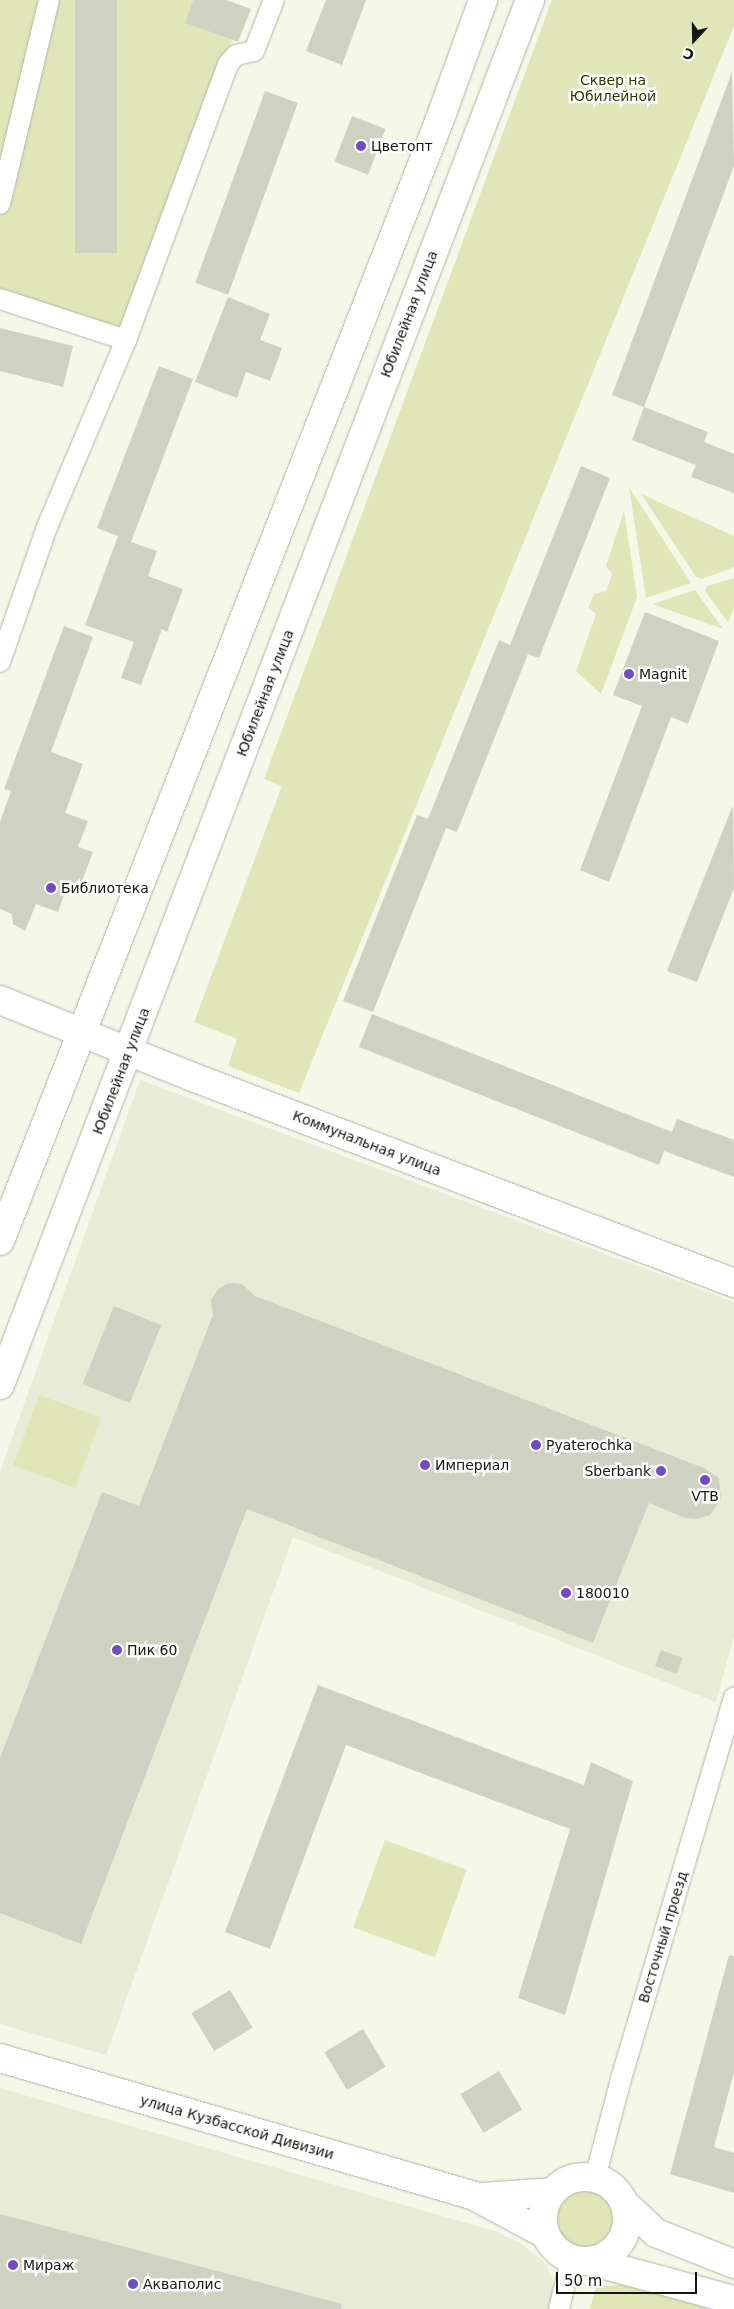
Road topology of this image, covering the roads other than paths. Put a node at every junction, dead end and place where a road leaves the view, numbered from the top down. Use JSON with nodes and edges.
{"nodes":[{"id":1,"x":49,"y":0,"type":"edge"},
{"id":2,"x":274,"y":0,"type":"edge"},
{"id":3,"x":483,"y":0,"type":"edge"},
{"id":4,"x":530,"y":0,"type":"edge"},
{"id":5,"x":0,"y":204,"type":"edge"},
{"id":6,"x":0,"y":299,"type":"edge"},
{"id":7,"x":126,"y":340,"type":"junction"},
{"id":8,"x":1,"y":664,"type":"edge"},
{"id":9,"x":0,"y":1000,"type":"edge"},
{"id":10,"x":82,"y":1031,"type":"junction"},
{"id":11,"x":130,"y":1050,"type":"junction"},
{"id":12,"x":0,"y":1242,"type":"edge"},
{"id":13,"x":734,"y":1283,"type":"edge"},
{"id":14,"x":0,"y":1385,"type":"edge"},
{"id":15,"x":734,"y":1697,"type":"edge"},
{"id":16,"x":0,"y":2058,"type":"edge"},
{"id":17,"x":595,"y":2178,"type":"junction"},
{"id":18,"x":553,"y":2192,"type":"junction"},
{"id":19,"x":474,"y":2196,"type":"junction"},
{"id":20,"x":625,"y":2204,"type":"junction"},
{"id":21,"x":545,"y":2234,"type":"junction"},
{"id":22,"x":581,"y":2261,"type":"junction"},
{"id":23,"x":734,"y":2264,"type":"edge"},
{"id":24,"x":734,"y":2300,"type":"edge"},
{"id":25,"x":559,"y":2309,"type":"edge"}],
"edges":[{"from":1,"to":5,"type":"street"},
{"from":2,"to":7,"type":"street"},
{"from":3,"to":10,"type":"main road"},
{"from":4,"to":11,"type":"main road","name":"Юбилейная улица"},
{"from":6,"to":7,"type":"street"},
{"from":7,"to":8,"type":"street"},
{"from":9,"to":10,"type":"main road","name":"Коммунальная улица"},
{"from":10,"to":11,"type":"main road","name":"Коммунальная улица"},
{"from":10,"to":12,"type":"main road"},
{"from":11,"to":13,"type":"main road","name":"Коммунальная улица"},
{"from":11,"to":14,"type":"main road","name":"Юбилейная улица"},
{"from":15,"to":17,"type":"street","name":"Восточный проезд"},
{"from":16,"to":19,"type":"main road","name":"улица Кузбасской Дивизии"},
{"from":17,"to":18,"type":"main road","name":"улица Кузбасской Дивизии"},
{"from":17,"to":20,"type":"main road"},
{"from":18,"to":19,"type":"main road","name":"улица Кузбасской Дивизии"},
{"from":18,"to":21,"type":"main road"},
{"from":19,"to":21,"type":"main road","name":"улица Кузбасской Дивизии"},
{"from":20,"to":22,"type":"main road"},
{"from":20,"to":23,"type":"main road"},
{"from":21,"to":22,"type":"main road","name":"улица Кузбасской Дивизии"},
{"from":22,"to":24,"type":"main road","name":"улица Кузбасской Дивизии"},
{"from":22,"to":25,"type":"street"}]}
